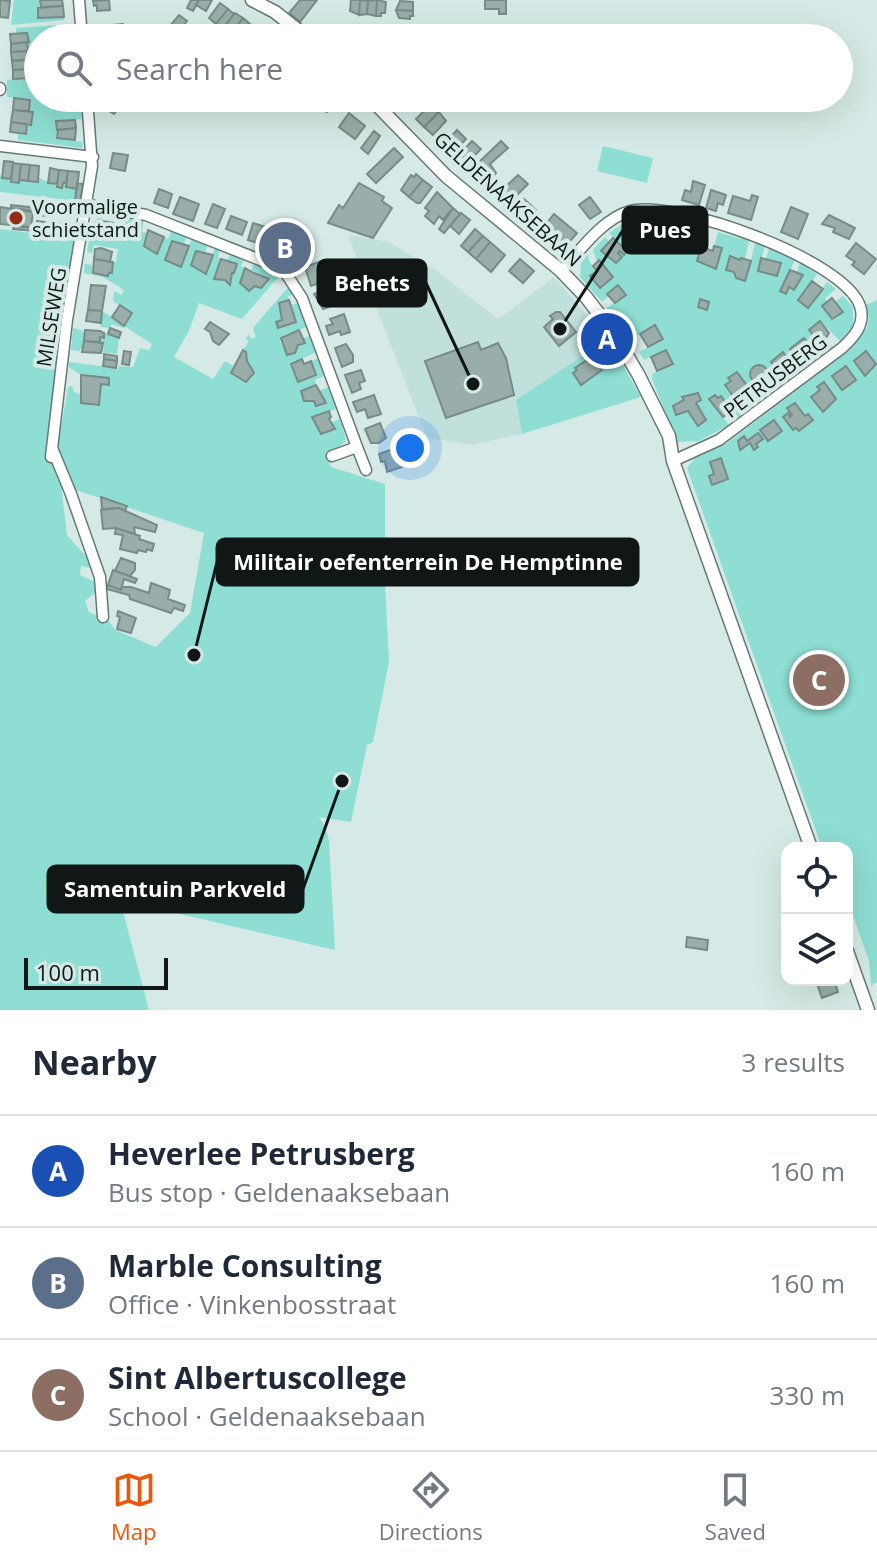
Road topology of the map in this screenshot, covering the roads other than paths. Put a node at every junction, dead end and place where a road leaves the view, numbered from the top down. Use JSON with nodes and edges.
{"nodes":[{"id":1,"x":79,"y":0,"type":"edge"},
{"id":2,"x":252,"y":0,"type":"edge"},
{"id":3,"x":81,"y":24,"type":"edge"},
{"id":4,"x":290,"y":24,"type":"edge"},
{"id":5,"x":88,"y":112,"type":"edge"},
{"id":6,"x":384,"y":112,"type":"edge"},
{"id":7,"x":0,"y":146,"type":"edge"},
{"id":8,"x":93,"y":157,"type":"junction"},
{"id":9,"x":88,"y":205,"type":"junction"},
{"id":10,"x":561,"y":271,"type":"junction"},
{"id":11,"x":357,"y":447,"type":"junction"},
{"id":12,"x":332,"y":456,"type":"dead end"},
{"id":13,"x":673,"y":461,"type":"junction"},
{"id":14,"x":366,"y":470,"type":"dead end"},
{"id":15,"x":103,"y":617,"type":"dead end"},
{"id":16,"x":809,"y":842,"type":"edge"},
{"id":17,"x":853,"y":968,"type":"edge"},
{"id":18,"x":868,"y":1010,"type":"edge"}],
"edges":[{"from":1,"to":3,"type":"street"},
{"from":2,"to":4,"type":"street"},
{"from":5,"to":8,"type":"street","name":"MILSEWEG"},
{"from":6,"to":10,"type":"street","name":"GELDENAAKSEBAAN"},
{"from":7,"to":8,"type":"street"},
{"from":8,"to":9,"type":"street","name":"MILSEWEG"},
{"from":9,"to":11,"type":"street"},
{"from":9,"to":15,"type":"street","name":"MILSEWEG"},
{"from":10,"to":13,"type":"street","name":"GELDENAAKSEBAAN"},
{"from":10,"to":13,"type":"street","name":"PETRUSBERG"},
{"from":11,"to":12,"type":"street"},
{"from":11,"to":14,"type":"street"},
{"from":13,"to":16,"type":"street","name":"GELDENAAKSEBAAN"},
{"from":17,"to":18,"type":"street"}]}
